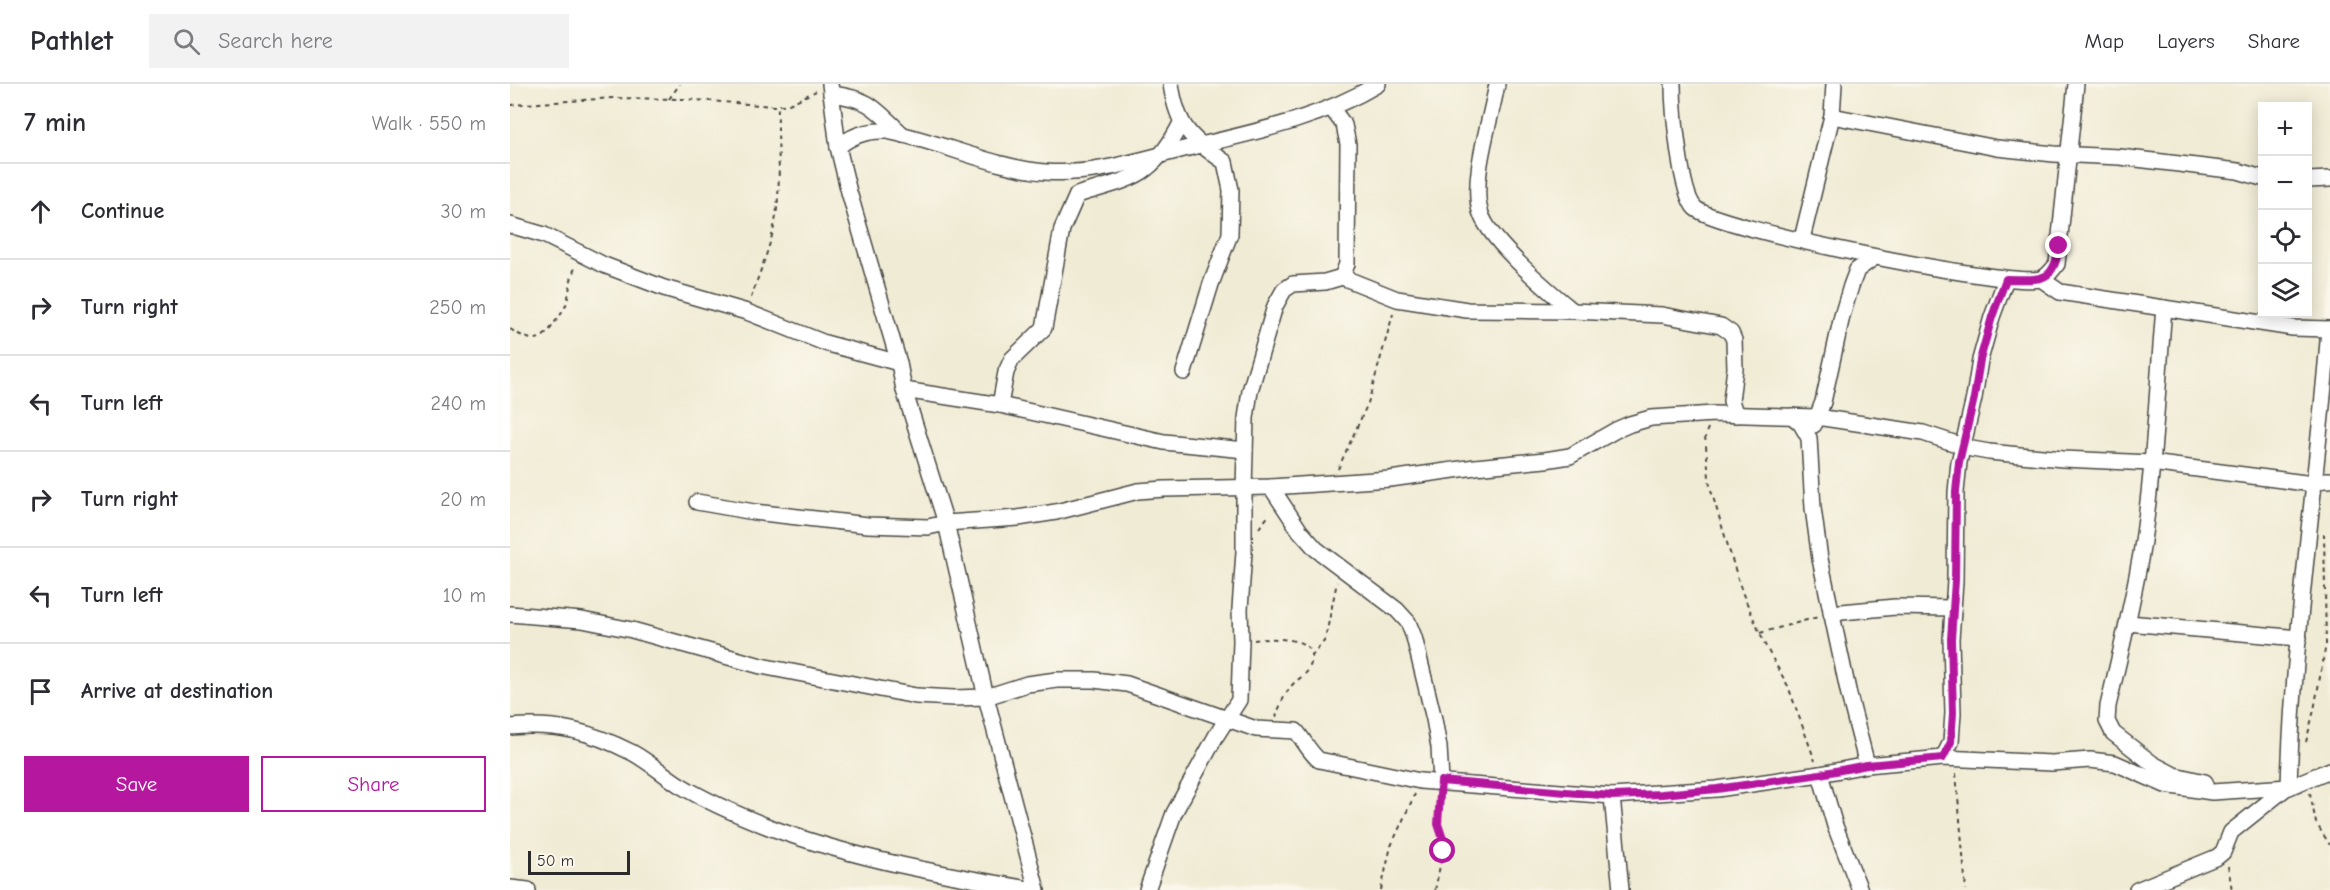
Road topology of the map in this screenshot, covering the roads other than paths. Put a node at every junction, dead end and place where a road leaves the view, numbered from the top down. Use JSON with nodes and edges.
{"nodes":[{"id":1,"x":1171,"y":84,"type":"edge"},
{"id":2,"x":1378,"y":84,"type":"edge"},
{"id":3,"x":1497,"y":84,"type":"edge"},
{"id":4,"x":1673,"y":84,"type":"edge"},
{"id":5,"x":1834,"y":84,"type":"edge"},
{"id":6,"x":2076,"y":84,"type":"edge"},
{"id":7,"x":827,"y":89,"type":"edge"},
{"id":8,"x":1332,"y":108,"type":"junction"},
{"id":9,"x":1832,"y":116,"type":"junction"},
{"id":10,"x":1181,"y":123,"type":"junction"},
{"id":11,"x":903,"y":135,"type":"junction"},
{"id":12,"x":1200,"y":145,"type":"junction"},
{"id":13,"x":838,"y":147,"type":"junction"},
{"id":14,"x":2068,"y":154,"type":"junction"},
{"id":15,"x":1158,"y":156,"type":"junction"},
{"id":16,"x":2258,"y":177,"type":"edge"},
{"id":17,"x":2330,"y":179,"type":"edge"},
{"id":18,"x":2312,"y":180,"type":"edge"},
{"id":19,"x":510,"y":225,"type":"edge"},
{"id":20,"x":1802,"y":239,"type":"junction"},
{"id":21,"x":1875,"y":257,"type":"junction"},
{"id":22,"x":1342,"y":277,"type":"junction"},
{"id":23,"x":2006,"y":279,"type":"junction"},
{"id":24,"x":2041,"y":279,"type":"junction"},
{"id":25,"x":2164,"y":308,"type":"junction"},
{"id":26,"x":1573,"y":311,"type":"junction"},
{"id":27,"x":2330,"y":329,"type":"edge"},
{"id":28,"x":899,"y":363,"type":"junction"},
{"id":29,"x":1184,"y":372,"type":"dead end"},
{"id":30,"x":904,"y":390,"type":"junction"},
{"id":31,"x":1000,"y":405,"type":"junction"},
{"id":32,"x":1736,"y":415,"type":"junction"},
{"id":33,"x":1792,"y":416,"type":"junction"},
{"id":34,"x":1817,"y":417,"type":"junction"},
{"id":35,"x":1809,"y":438,"type":"junction"},
{"id":36,"x":1962,"y":444,"type":"junction"},
{"id":37,"x":1245,"y":450,"type":"junction"},
{"id":38,"x":2151,"y":463,"type":"junction"},
{"id":39,"x":2330,"y":480,"type":"edge"},
{"id":40,"x":2313,"y":484,"type":"junction"},
{"id":41,"x":1244,"y":488,"type":"junction"},
{"id":42,"x":1271,"y":488,"type":"junction"},
{"id":43,"x":697,"y":502,"type":"dead end"},
{"id":44,"x":946,"y":523,"type":"junction"},
{"id":45,"x":1953,"y":608,"type":"junction"},
{"id":46,"x":1831,"y":613,"type":"junction"},
{"id":47,"x":510,"y":614,"type":"edge"},
{"id":48,"x":2128,"y":623,"type":"junction"},
{"id":49,"x":2299,"y":638,"type":"junction"},
{"id":50,"x":986,"y":697,"type":"junction"},
{"id":51,"x":1227,"y":718,"type":"junction"},
{"id":52,"x":510,"y":727,"type":"edge"},
{"id":53,"x":1949,"y":759,"type":"junction"},
{"id":54,"x":1867,"y":765,"type":"junction"},
{"id":55,"x":2330,"y":770,"type":"edge"},
{"id":56,"x":1820,"y":774,"type":"junction"},
{"id":57,"x":1441,"y":781,"type":"junction"},
{"id":58,"x":2289,"y":787,"type":"junction"},
{"id":59,"x":1612,"y":796,"type":"junction"},
{"id":60,"x":510,"y":888,"type":"edge"},
{"id":61,"x":528,"y":890,"type":"edge"},
{"id":62,"x":1036,"y":890,"type":"edge"},
{"id":63,"x":1147,"y":890,"type":"edge"},
{"id":64,"x":1621,"y":890,"type":"edge"},
{"id":65,"x":1860,"y":890,"type":"edge"},
{"id":66,"x":2137,"y":890,"type":"edge"}],
"edges":[{"from":1,"to":10,"type":"street"},
{"from":2,"to":8,"type":"street"},
{"from":3,"to":26,"type":"street"},
{"from":4,"to":20,"type":"street"},
{"from":5,"to":9,"type":"street"},
{"from":6,"to":14,"type":"street"},
{"from":7,"to":11,"type":"street"},
{"from":7,"to":13,"type":"street"},
{"from":8,"to":12,"type":"street"},
{"from":8,"to":22,"type":"street"},
{"from":9,"to":14,"type":"street"},
{"from":9,"to":20,"type":"street"},
{"from":10,"to":12,"type":"street"},
{"from":10,"to":15,"type":"street"},
{"from":11,"to":13,"type":"street"},
{"from":11,"to":15,"type":"street"},
{"from":12,"to":15,"type":"street"},
{"from":12,"to":29,"type":"street"},
{"from":13,"to":28,"type":"street"},
{"from":14,"to":16,"type":"street"},
{"from":14,"to":24,"type":"street"},
{"from":15,"to":31,"type":"street"},
{"from":17,"to":18,"type":"street"},
{"from":19,"to":28,"type":"street"},
{"from":20,"to":21,"type":"street"},
{"from":21,"to":23,"type":"street"},
{"from":21,"to":34,"type":"street"},
{"from":22,"to":26,"type":"street"},
{"from":22,"to":37,"type":"street"},
{"from":23,"to":24,"type":"street"},
{"from":23,"to":36,"type":"street"},
{"from":24,"to":25,"type":"street"},
{"from":25,"to":27,"type":"street"},
{"from":25,"to":38,"type":"street"},
{"from":26,"to":32,"type":"street"},
{"from":27,"to":40,"type":"street"},
{"from":28,"to":30,"type":"street"},
{"from":30,"to":31,"type":"street"},
{"from":30,"to":44,"type":"street"},
{"from":31,"to":37,"type":"street"},
{"from":32,"to":33,"type":"street"},
{"from":32,"to":42,"type":"street"},
{"from":33,"to":34,"type":"street"},
{"from":33,"to":35,"type":"street"},
{"from":34,"to":35,"type":"street"},
{"from":34,"to":36,"type":"street"},
{"from":35,"to":46,"type":"street"},
{"from":36,"to":38,"type":"street"},
{"from":36,"to":45,"type":"street"},
{"from":37,"to":41,"type":"street"},
{"from":38,"to":40,"type":"street"},
{"from":38,"to":48,"type":"street"},
{"from":39,"to":40,"type":"street"},
{"from":40,"to":49,"type":"street"},
{"from":41,"to":42,"type":"street"},
{"from":41,"to":44,"type":"street"},
{"from":41,"to":51,"type":"street"},
{"from":42,"to":57,"type":"street"},
{"from":43,"to":44,"type":"street"},
{"from":44,"to":50,"type":"street"},
{"from":45,"to":46,"type":"street"},
{"from":45,"to":53,"type":"street"},
{"from":46,"to":54,"type":"street"},
{"from":47,"to":50,"type":"street"},
{"from":48,"to":49,"type":"street"},
{"from":48,"to":58,"type":"street"},
{"from":49,"to":58,"type":"street"},
{"from":50,"to":51,"type":"street"},
{"from":50,"to":62,"type":"street"},
{"from":51,"to":57,"type":"street"},
{"from":51,"to":63,"type":"street"},
{"from":52,"to":62,"type":"street"},
{"from":53,"to":54,"type":"street"},
{"from":53,"to":58,"type":"street"},
{"from":54,"to":56,"type":"street"},
{"from":55,"to":58,"type":"street"},
{"from":56,"to":59,"type":"street"},
{"from":56,"to":65,"type":"street"},
{"from":57,"to":59,"type":"street"},
{"from":58,"to":66,"type":"street"},
{"from":59,"to":64,"type":"street"},
{"from":60,"to":61,"type":"street"}]}
